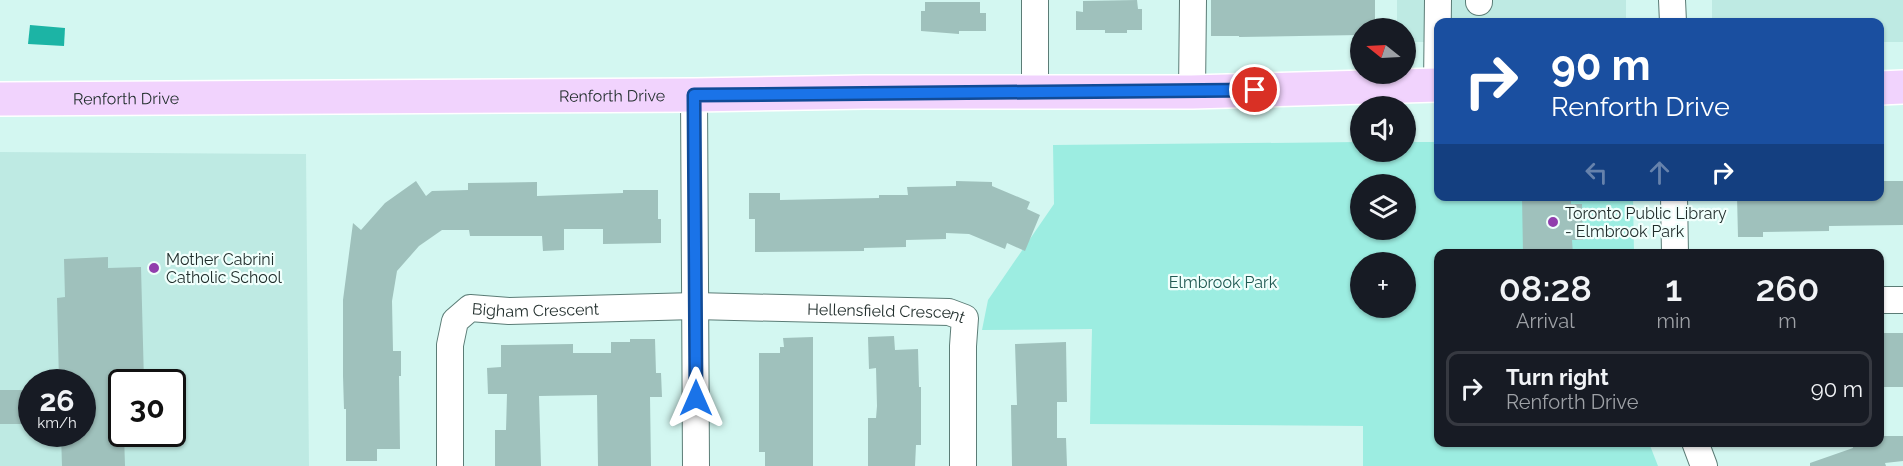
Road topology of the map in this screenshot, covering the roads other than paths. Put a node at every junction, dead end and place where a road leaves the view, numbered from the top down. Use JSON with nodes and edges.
{"nodes":[{"id":1,"x":1035,"y":0,"type":"edge"},
{"id":2,"x":1193,"y":0,"type":"edge"},
{"id":3,"x":1438,"y":0,"type":"edge"},
{"id":4,"x":1672,"y":0,"type":"edge"},
{"id":5,"x":1438,"y":18,"type":"edge"},
{"id":6,"x":1673,"y":18,"type":"edge"},
{"id":7,"x":1434,"y":85,"type":"edge"},
{"id":8,"x":1903,"y":87,"type":"edge"},
{"id":9,"x":1884,"y":88,"type":"edge"},
{"id":10,"x":1035,"y":91,"type":"junction"},
{"id":11,"x":1192,"y":92,"type":"junction"},
{"id":12,"x":694,"y":95,"type":"junction"},
{"id":13,"x":0,"y":99,"type":"edge"},
{"id":14,"x":1674,"y":201,"type":"edge"},
{"id":15,"x":1675,"y":249,"type":"edge"},
{"id":16,"x":1884,"y":300,"type":"edge"},
{"id":17,"x":1903,"y":300,"type":"edge"},
{"id":18,"x":695,"y":306,"type":"junction"},
{"id":19,"x":1697,"y":447,"type":"edge"},
{"id":20,"x":450,"y":466,"type":"edge"},
{"id":21,"x":696,"y":466,"type":"edge"},
{"id":22,"x":963,"y":466,"type":"edge"},
{"id":23,"x":1704,"y":466,"type":"edge"}],
"edges":[{"from":1,"to":10,"type":"street"},
{"from":2,"to":11,"type":"street"},
{"from":3,"to":5,"type":"street"},
{"from":4,"to":6,"type":"street"},
{"from":7,"to":11,"type":"main road","name":"Renforth Drive"},
{"from":8,"to":9,"type":"main road"},
{"from":10,"to":11,"type":"main road","name":"Renforth Drive"},
{"from":10,"to":12,"type":"main road","name":"Renforth Drive"},
{"from":12,"to":13,"type":"main road","name":"Renforth Drive"},
{"from":12,"to":18,"type":"street"},
{"from":14,"to":15,"type":"street"},
{"from":16,"to":17,"type":"street"},
{"from":18,"to":20,"type":"street","name":"Bigham Crescent"},
{"from":18,"to":21,"type":"street"},
{"from":18,"to":22,"type":"street","name":"Hellensfield Crescent"},
{"from":19,"to":23,"type":"street"}]}
